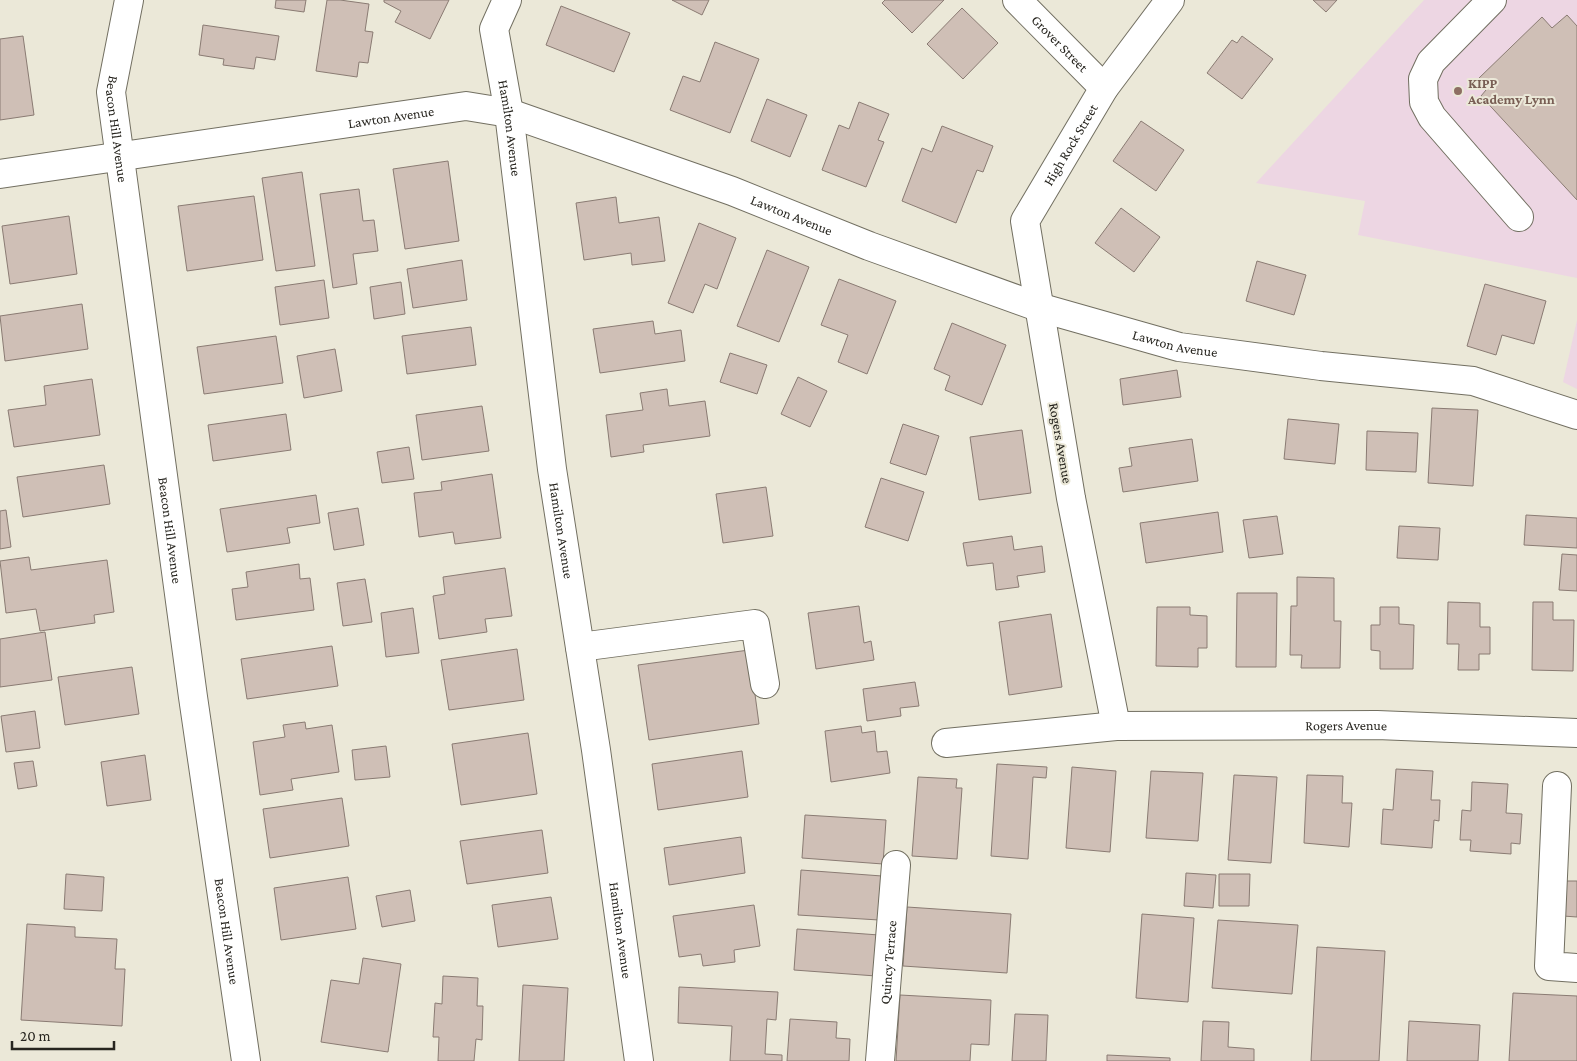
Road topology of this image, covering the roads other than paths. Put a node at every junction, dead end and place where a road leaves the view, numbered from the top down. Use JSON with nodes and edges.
{"nodes":[{"id":1,"x":129,"y":0,"type":"edge"},
{"id":2,"x":507,"y":0,"type":"edge"},
{"id":3,"x":1017,"y":0,"type":"edge"},
{"id":4,"x":1170,"y":0,"type":"edge"},
{"id":5,"x":1492,"y":0,"type":"edge"},
{"id":6,"x":1104,"y":88,"type":"junction"},
{"id":7,"x":509,"y":113,"type":"junction"},
{"id":8,"x":120,"y":157,"type":"junction"},
{"id":9,"x":0,"y":174,"type":"edge"},
{"id":10,"x":1519,"y":217,"type":"dead end"},
{"id":11,"x":1038,"y":307,"type":"junction"},
{"id":12,"x":1577,"y":415,"type":"edge"},
{"id":13,"x":580,"y":647,"type":"junction"},
{"id":14,"x":766,"y":684,"type":"dead end"},
{"id":15,"x":1116,"y":726,"type":"junction"},
{"id":16,"x":1577,"y":733,"type":"edge"},
{"id":17,"x":946,"y":743,"type":"dead end"},
{"id":18,"x":1557,"y":786,"type":"dead end"},
{"id":19,"x":896,"y":865,"type":"dead end"},
{"id":20,"x":1577,"y":968,"type":"edge"},
{"id":21,"x":246,"y":1061,"type":"edge"},
{"id":22,"x":639,"y":1061,"type":"edge"},
{"id":23,"x":880,"y":1061,"type":"edge"}],
"edges":[{"from":1,"to":8,"type":"street","name":"Beacon Hill Avenue"},
{"from":2,"to":7,"type":"street","name":"Hamilton Avenue"},
{"from":3,"to":6,"type":"street","name":"Grover Street"},
{"from":4,"to":6,"type":"street","name":"High Rock Street"},
{"from":5,"to":10,"type":"street"},
{"from":6,"to":11,"type":"street","name":"High Rock Street"},
{"from":7,"to":8,"type":"street","name":"Lawton Avenue"},
{"from":7,"to":11,"type":"street","name":"Lawton Avenue"},
{"from":7,"to":13,"type":"street","name":"Hamilton Avenue"},
{"from":8,"to":9,"type":"street","name":"Lawton Avenue"},
{"from":8,"to":21,"type":"street","name":"Beacon Hill Avenue"},
{"from":11,"to":12,"type":"street","name":"Lawton Avenue"},
{"from":11,"to":15,"type":"street","name":"Rogers Avenue"},
{"from":13,"to":14,"type":"street"},
{"from":13,"to":22,"type":"street","name":"Hamilton Avenue"},
{"from":15,"to":16,"type":"street","name":"Rogers Avenue"},
{"from":15,"to":17,"type":"street","name":"Rogers Avenue"},
{"from":18,"to":20,"type":"street"},
{"from":19,"to":23,"type":"street","name":"Quincy Terrace"}]}
